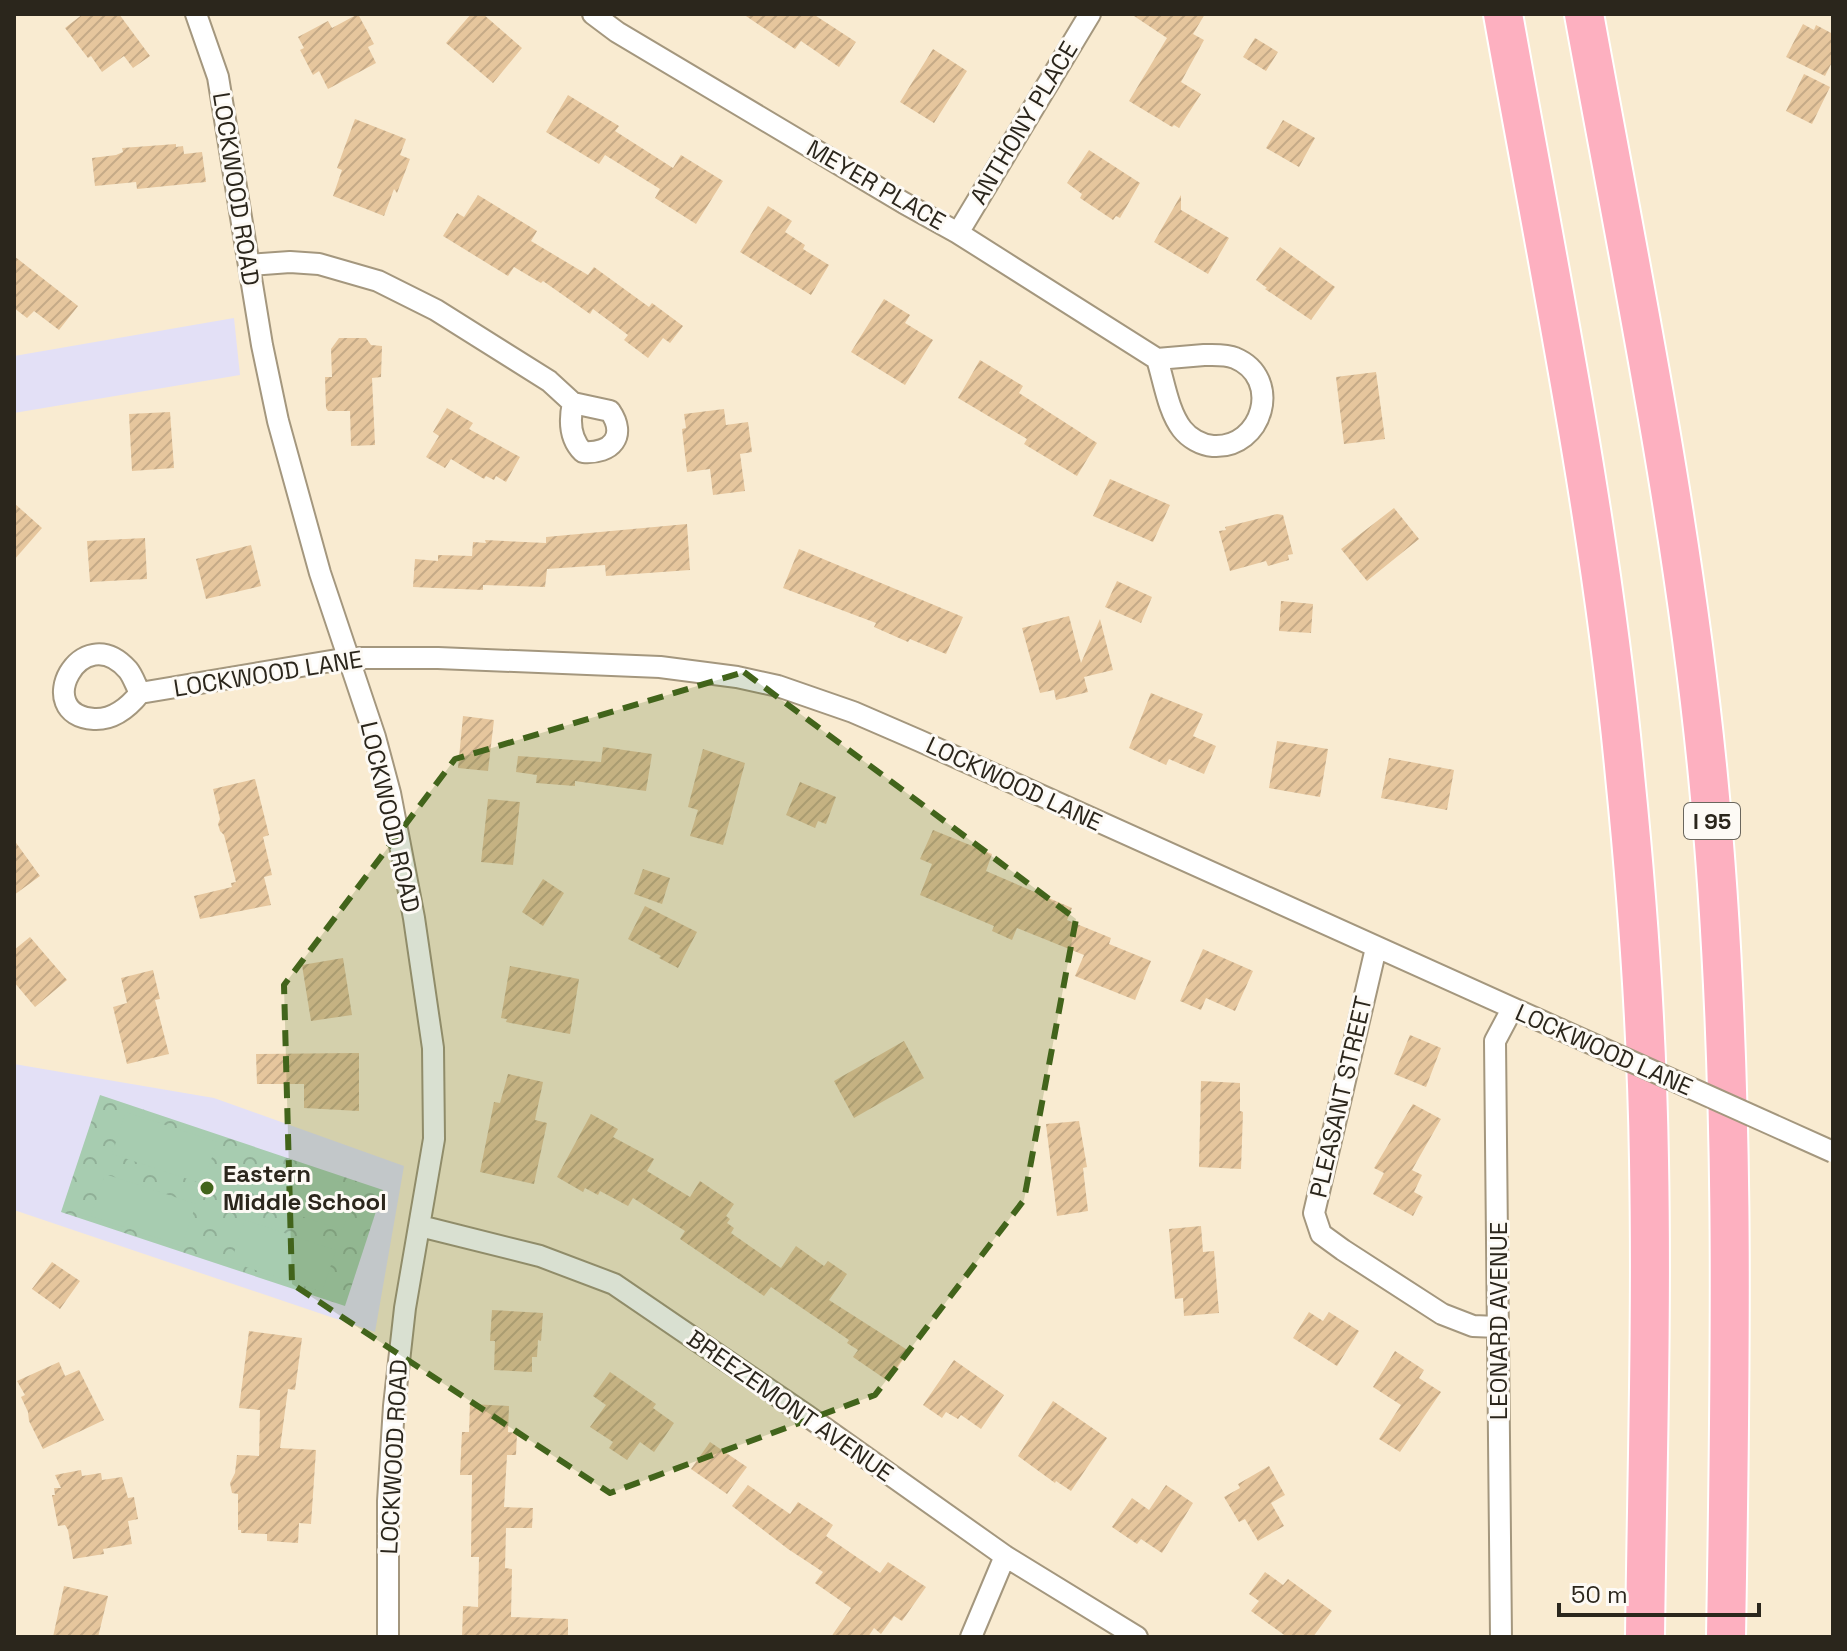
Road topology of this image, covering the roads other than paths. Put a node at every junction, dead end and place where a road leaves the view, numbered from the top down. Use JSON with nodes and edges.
{"nodes":[{"id":1,"x":196,"y":14,"type":"edge"},
{"id":2,"x":593,"y":14,"type":"edge"},
{"id":3,"x":1090,"y":14,"type":"edge"},
{"id":4,"x":1503,"y":14,"type":"edge"},
{"id":5,"x":1584,"y":14,"type":"edge"},
{"id":6,"x":958,"y":233,"type":"junction"},
{"id":7,"x":249,"y":265,"type":"junction"},
{"id":8,"x":1157,"y":359,"type":"junction"},
{"id":9,"x":573,"y":403,"type":"dead end"},
{"id":10,"x":349,"y":658,"type":"junction"},
{"id":11,"x":140,"y":693,"type":"dead end"},
{"id":12,"x":1376,"y":948,"type":"junction"},
{"id":13,"x":1512,"y":1009,"type":"junction"},
{"id":14,"x":1833,"y":1152,"type":"edge"},
{"id":15,"x":420,"y":1226,"type":"junction"},
{"id":16,"x":1498,"y":1327,"type":"junction"},
{"id":17,"x":1005,"y":1556,"type":"junction"},
{"id":18,"x":1727,"y":1579,"type":"junction"},
{"id":19,"x":388,"y":1637,"type":"edge"},
{"id":20,"x":971,"y":1637,"type":"edge"},
{"id":21,"x":1137,"y":1637,"type":"edge"},
{"id":22,"x":1501,"y":1637,"type":"edge"},
{"id":23,"x":1645,"y":1637,"type":"edge"},
{"id":24,"x":1726,"y":1637,"type":"edge"},
{"id":25,"x":1740,"y":1637,"type":"edge"}],
"edges":[{"from":1,"to":7,"type":"street","name":"LOCKWOOD ROAD"},
{"from":2,"to":6,"type":"street","name":"MEYER PLACE"},
{"from":3,"to":6,"type":"street","name":"ANTHONY PLACE"},
{"from":4,"to":23,"type":"highway"},
{"from":5,"to":18,"type":"highway","number":"I 95"},
{"from":6,"to":8,"type":"street","name":"MEYER PLACE"},
{"from":7,"to":9,"type":"street"},
{"from":7,"to":10,"type":"street","name":"LOCKWOOD ROAD"},
{"from":8,"to":8,"type":"street"},
{"from":10,"to":11,"type":"street","name":"LOCKWOOD LANE"},
{"from":10,"to":12,"type":"street","name":"LOCKWOOD LANE"},
{"from":10,"to":15,"type":"street","name":"LOCKWOOD ROAD"},
{"from":12,"to":13,"type":"street","name":"LOCKWOOD LANE"},
{"from":12,"to":16,"type":"street","name":"PLEASANT STREET"},
{"from":13,"to":14,"type":"street","name":"LOCKWOOD LANE","bridge":true},
{"from":13,"to":16,"type":"street","name":"LEONARD AVENUE"},
{"from":15,"to":17,"type":"street","name":"BREEZEMONT AVENUE"},
{"from":15,"to":19,"type":"street","name":"LOCKWOOD ROAD"},
{"from":16,"to":22,"type":"street","name":"LEONARD AVENUE"},
{"from":17,"to":20,"type":"street"},
{"from":17,"to":21,"type":"street","name":"BREEZEMONT AVENUE"},
{"from":18,"to":24,"type":"highway","number":"I 95"},
{"from":18,"to":25,"type":"highway"}]}
